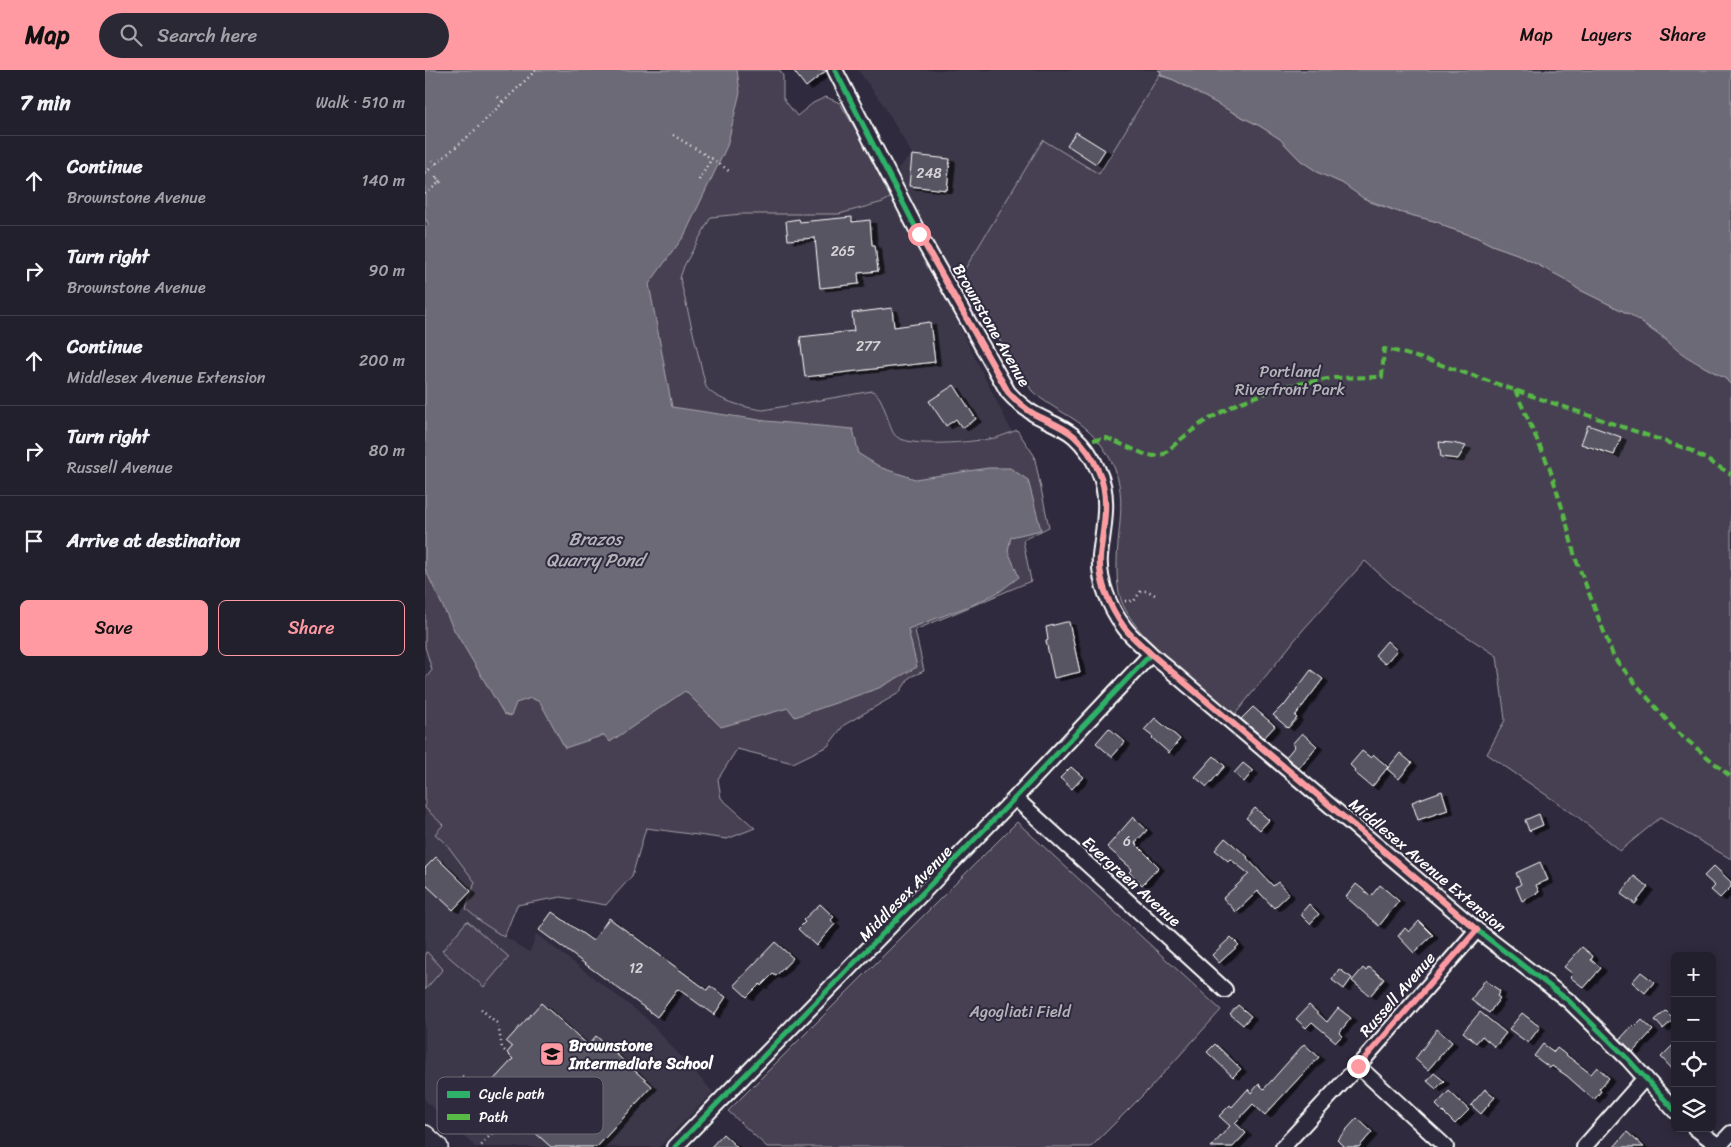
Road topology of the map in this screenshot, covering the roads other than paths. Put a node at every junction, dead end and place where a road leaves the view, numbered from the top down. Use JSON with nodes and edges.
{"nodes":[{"id":1,"x":835,"y":70,"type":"edge"},
{"id":2,"x":1151,"y":654,"type":"junction"},
{"id":3,"x":1015,"y":798,"type":"junction"},
{"id":4,"x":1477,"y":930,"type":"junction"},
{"id":5,"x":1225,"y":990,"type":"dead end"},
{"id":6,"x":1358,"y":1066,"type":"junction"},
{"id":7,"x":1645,"y":1078,"type":"junction"},
{"id":8,"x":1671,"y":1107,"type":"edge"},
{"id":9,"x":1700,"y":1132,"type":"edge"},
{"id":10,"x":1731,"y":1133,"type":"edge"},
{"id":11,"x":425,"y":1135,"type":"edge"},
{"id":12,"x":439,"y":1147,"type":"edge"},
{"id":13,"x":675,"y":1147,"type":"edge"},
{"id":14,"x":1283,"y":1147,"type":"edge"},
{"id":15,"x":1446,"y":1147,"type":"edge"},
{"id":16,"x":1584,"y":1147,"type":"edge"},
{"id":17,"x":1719,"y":1147,"type":"edge"}],
"edges":[{"from":1,"to":2,"type":"street","name":"Brownstone Avenue"},
{"from":2,"to":3,"type":"street","name":"Middlesex Avenue"},
{"from":2,"to":4,"type":"street","name":"Middlesex Avenue Extension"},
{"from":3,"to":5,"type":"street","name":"Evergreen Avenue"},
{"from":3,"to":13,"type":"street","name":"Middlesex Avenue"},
{"from":4,"to":6,"type":"street","name":"Russell Avenue"},
{"from":4,"to":7,"type":"street","name":"Middlesex Avenue Extension"},
{"from":6,"to":14,"type":"street","name":"Russell Avenue"},
{"from":6,"to":15,"type":"street"},
{"from":7,"to":8,"type":"street","name":"Middlesex Avenue Extension"},
{"from":7,"to":16,"type":"street"},
{"from":9,"to":17,"type":"street"},
{"from":10,"to":17,"type":"street"},
{"from":11,"to":12,"type":"main road"}]}
